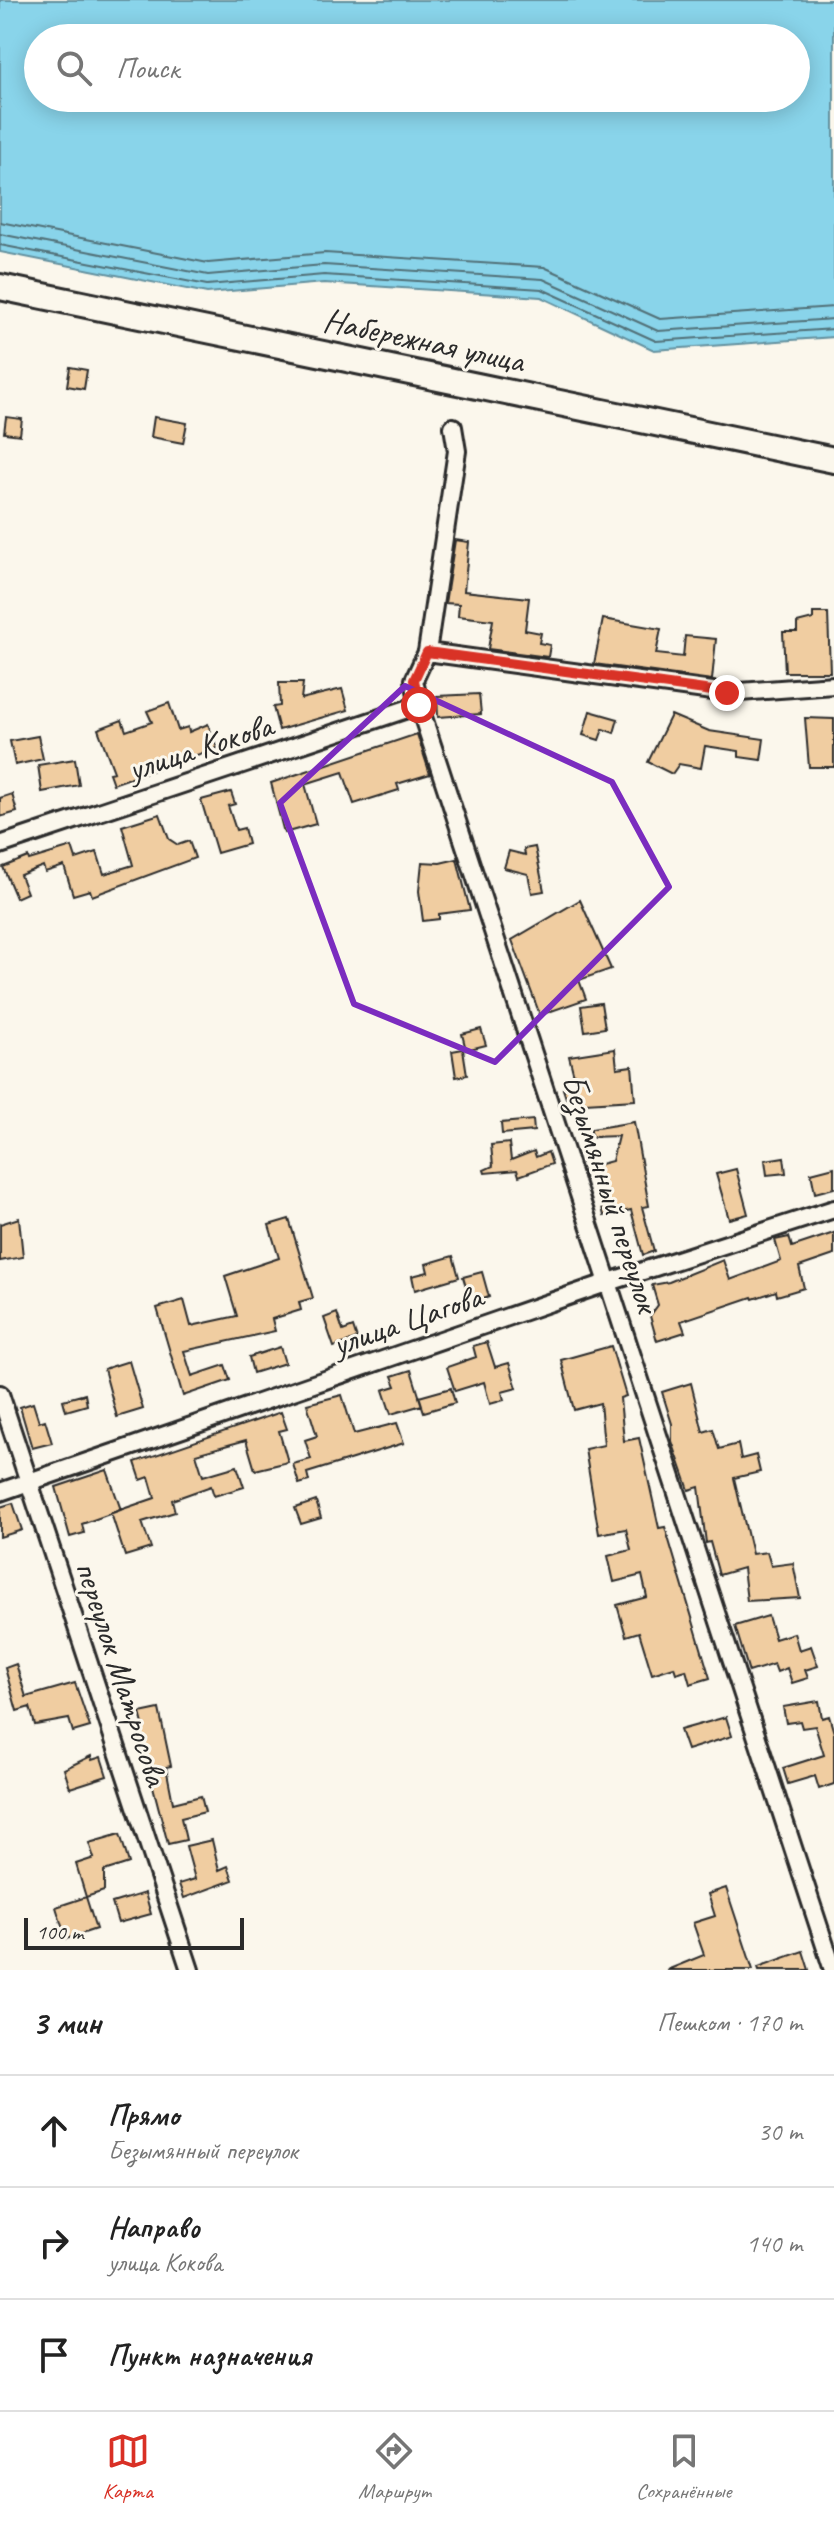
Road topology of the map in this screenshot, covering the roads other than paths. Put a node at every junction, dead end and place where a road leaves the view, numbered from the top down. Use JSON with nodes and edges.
{"nodes":[{"id":1,"x":0,"y":287,"type":"edge"},
{"id":2,"x":453,"y":427,"type":"dead end"},
{"id":3,"x":834,"y":460,"type":"edge"},
{"id":4,"x":427,"y":652,"type":"junction"},
{"id":5,"x":834,"y":685,"type":"edge"},
{"id":6,"x":419,"y":705,"type":"junction"},
{"id":7,"x":0,"y":845,"type":"edge"},
{"id":8,"x":834,"y":1209,"type":"edge"},
{"id":9,"x":609,"y":1282,"type":"junction"},
{"id":10,"x":0,"y":1394,"type":"edge"},
{"id":11,"x":27,"y":1484,"type":"junction"},
{"id":12,"x":0,"y":1492,"type":"edge"},
{"id":13,"x":190,"y":1970,"type":"edge"},
{"id":14,"x":833,"y":1970,"type":"edge"}],
"edges":[{"from":1,"to":3,"type":"main road","name":"Набережная улица"},
{"from":2,"to":4,"type":"street","name":"Безымянный переулок"},
{"from":4,"to":5,"type":"street"},
{"from":4,"to":6,"type":"street","name":"Безымянный переулок"},
{"from":6,"to":7,"type":"street","name":"улица Кокова"},
{"from":6,"to":9,"type":"street","name":"Безымянный переулок"},
{"from":8,"to":9,"type":"street","name":"улица Цагова"},
{"from":9,"to":11,"type":"street","name":"улица Цагова"},
{"from":9,"to":14,"type":"street","name":"Безымянный переулок"},
{"from":10,"to":11,"type":"street","name":"переулок Матросова"},
{"from":11,"to":12,"type":"street","name":"улица Цагова"},
{"from":11,"to":13,"type":"street","name":"переулок Матросова"}]}
